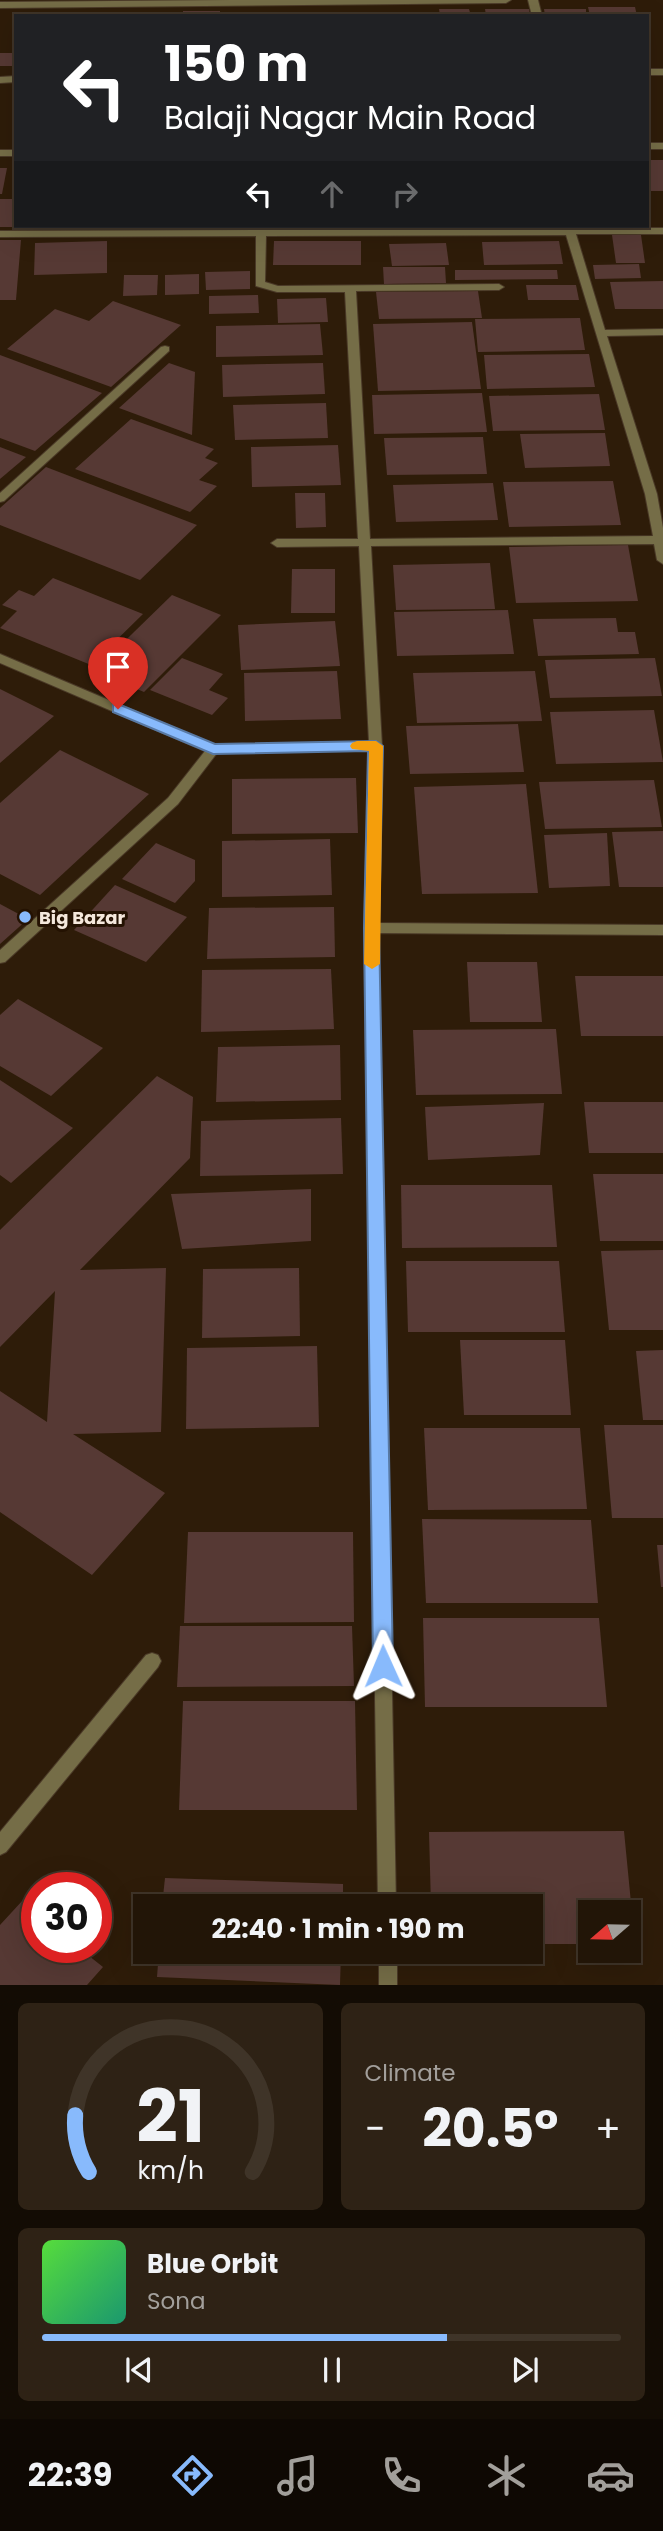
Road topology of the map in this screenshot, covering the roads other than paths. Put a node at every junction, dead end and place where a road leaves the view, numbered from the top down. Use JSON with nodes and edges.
{"nodes":[{"id":1,"x":506,"y":0,"type":"edge"},
{"id":2,"x":322,"y":1,"type":"edge"},
{"id":3,"x":269,"y":2,"type":"junction"},
{"id":4,"x":0,"y":5,"type":"edge"},
{"id":5,"x":269,"y":14,"type":"edge"},
{"id":6,"x":569,"y":229,"type":"edge"},
{"id":7,"x":261,"y":230,"type":"edge"},
{"id":8,"x":663,"y":231,"type":"edge"},
{"id":9,"x":0,"y":234,"type":"edge"},
{"id":10,"x":350,"y":286,"type":"junction"},
{"id":11,"x":499,"y":287,"type":"dead end"},
{"id":12,"x":663,"y":332,"type":"edge"},
{"id":13,"x":601,"y":333,"type":"junction"},
{"id":14,"x":165,"y":349,"type":"dead end"},
{"id":15,"x":657,"y":494,"type":"edge"},
{"id":16,"x":0,"y":499,"type":"edge"},
{"id":17,"x":660,"y":540,"type":"junction"},
{"id":18,"x":277,"y":543,"type":"dead end"},
{"id":19,"x":365,"y":544,"type":"junction"},
{"id":20,"x":663,"y":559,"type":"edge"},
{"id":21,"x":0,"y":658,"type":"edge"},
{"id":22,"x":376,"y":746,"type":"junction"},
{"id":23,"x":213,"y":749,"type":"junction"},
{"id":24,"x":372,"y":928,"type":"junction"},
{"id":25,"x":663,"y":930,"type":"edge"},
{"id":26,"x":0,"y":958,"type":"edge"},
{"id":27,"x":152,"y":1661,"type":"dead end"},
{"id":28,"x":0,"y":1846,"type":"edge"},
{"id":29,"x":387,"y":1894,"type":"edge"},
{"id":30,"x":388,"y":1964,"type":"edge"},
{"id":31,"x":388,"y":1985,"type":"edge"}],
"edges":[{"from":1,"to":2,"type":"street"},
{"from":2,"to":3,"type":"street"},
{"from":3,"to":4,"type":"street"},
{"from":3,"to":5,"type":"street"},
{"from":6,"to":7,"type":"street"},
{"from":6,"to":8,"type":"street"},
{"from":6,"to":13,"type":"street"},
{"from":7,"to":9,"type":"street"},
{"from":7,"to":10,"type":"street"},
{"from":10,"to":11,"type":"street"},
{"from":10,"to":19,"type":"street"},
{"from":12,"to":13,"type":"street"},
{"from":13,"to":15,"type":"street"},
{"from":14,"to":16,"type":"street"},
{"from":15,"to":17,"type":"street"},
{"from":17,"to":19,"type":"street"},
{"from":17,"to":20,"type":"street"},
{"from":18,"to":19,"type":"street"},
{"from":19,"to":22,"type":"street"},
{"from":21,"to":23,"type":"street"},
{"from":22,"to":23,"type":"street"},
{"from":22,"to":24,"type":"street"},
{"from":23,"to":26,"type":"street"},
{"from":24,"to":25,"type":"street"},
{"from":24,"to":29,"type":"street"},
{"from":27,"to":28,"type":"street"},
{"from":30,"to":31,"type":"street"}]}
